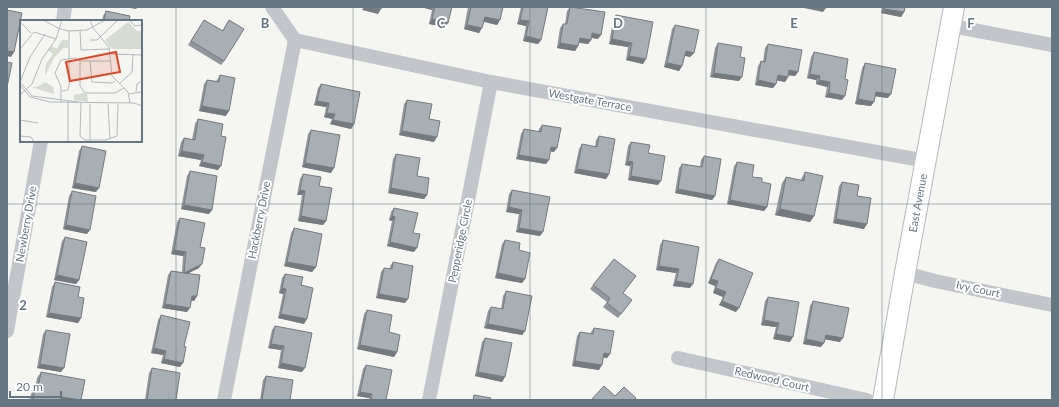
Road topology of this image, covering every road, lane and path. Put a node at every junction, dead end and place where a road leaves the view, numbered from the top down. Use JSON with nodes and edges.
{"nodes":[{"id":1,"x":65,"y":7,"type":"edge"},
{"id":2,"x":272,"y":7,"type":"edge"},
{"id":3,"x":953,"y":16,"type":"edge"},
{"id":4,"x":63,"y":20,"type":"edge"},
{"id":5,"x":295,"y":40,"type":"junction"},
{"id":6,"x":1052,"y":45,"type":"edge"},
{"id":7,"x":491,"y":82,"type":"junction"},
{"id":8,"x":41,"y":142,"type":"edge"},
{"id":9,"x":926,"y":161,"type":"junction"},
{"id":10,"x":905,"y":273,"type":"junction"},
{"id":11,"x":1052,"y":305,"type":"edge"},
{"id":12,"x":7,"y":331,"type":"edge"},
{"id":13,"x":678,"y":358,"type":"dead end"},
{"id":14,"x":224,"y":400,"type":"edge"},
{"id":15,"x":429,"y":400,"type":"edge"},
{"id":16,"x":867,"y":400,"type":"edge"},
{"id":17,"x":883,"y":400,"type":"edge"}],
"edges":[{"from":1,"to":4,"type":"street"},
{"from":2,"to":5,"type":"street"},
{"from":3,"to":6,"type":"street"},
{"from":3,"to":9,"type":"street","name":"East Avenue"},
{"from":5,"to":7,"type":"street","name":"Westgate Terrace"},
{"from":5,"to":14,"type":"street","name":"Hackberry Drive"},
{"from":7,"to":9,"type":"street","name":"Westgate Terrace"},
{"from":7,"to":15,"type":"street","name":"Pepperidge Circle"},
{"from":8,"to":12,"type":"street","name":"Newberry Drive"},
{"from":9,"to":10,"type":"street","name":"East Avenue"},
{"from":10,"to":11,"type":"street","name":"Ivy Court"},
{"from":10,"to":17,"type":"street","name":"East Avenue"},
{"from":13,"to":16,"type":"street","name":"Redwood Court"}]}
